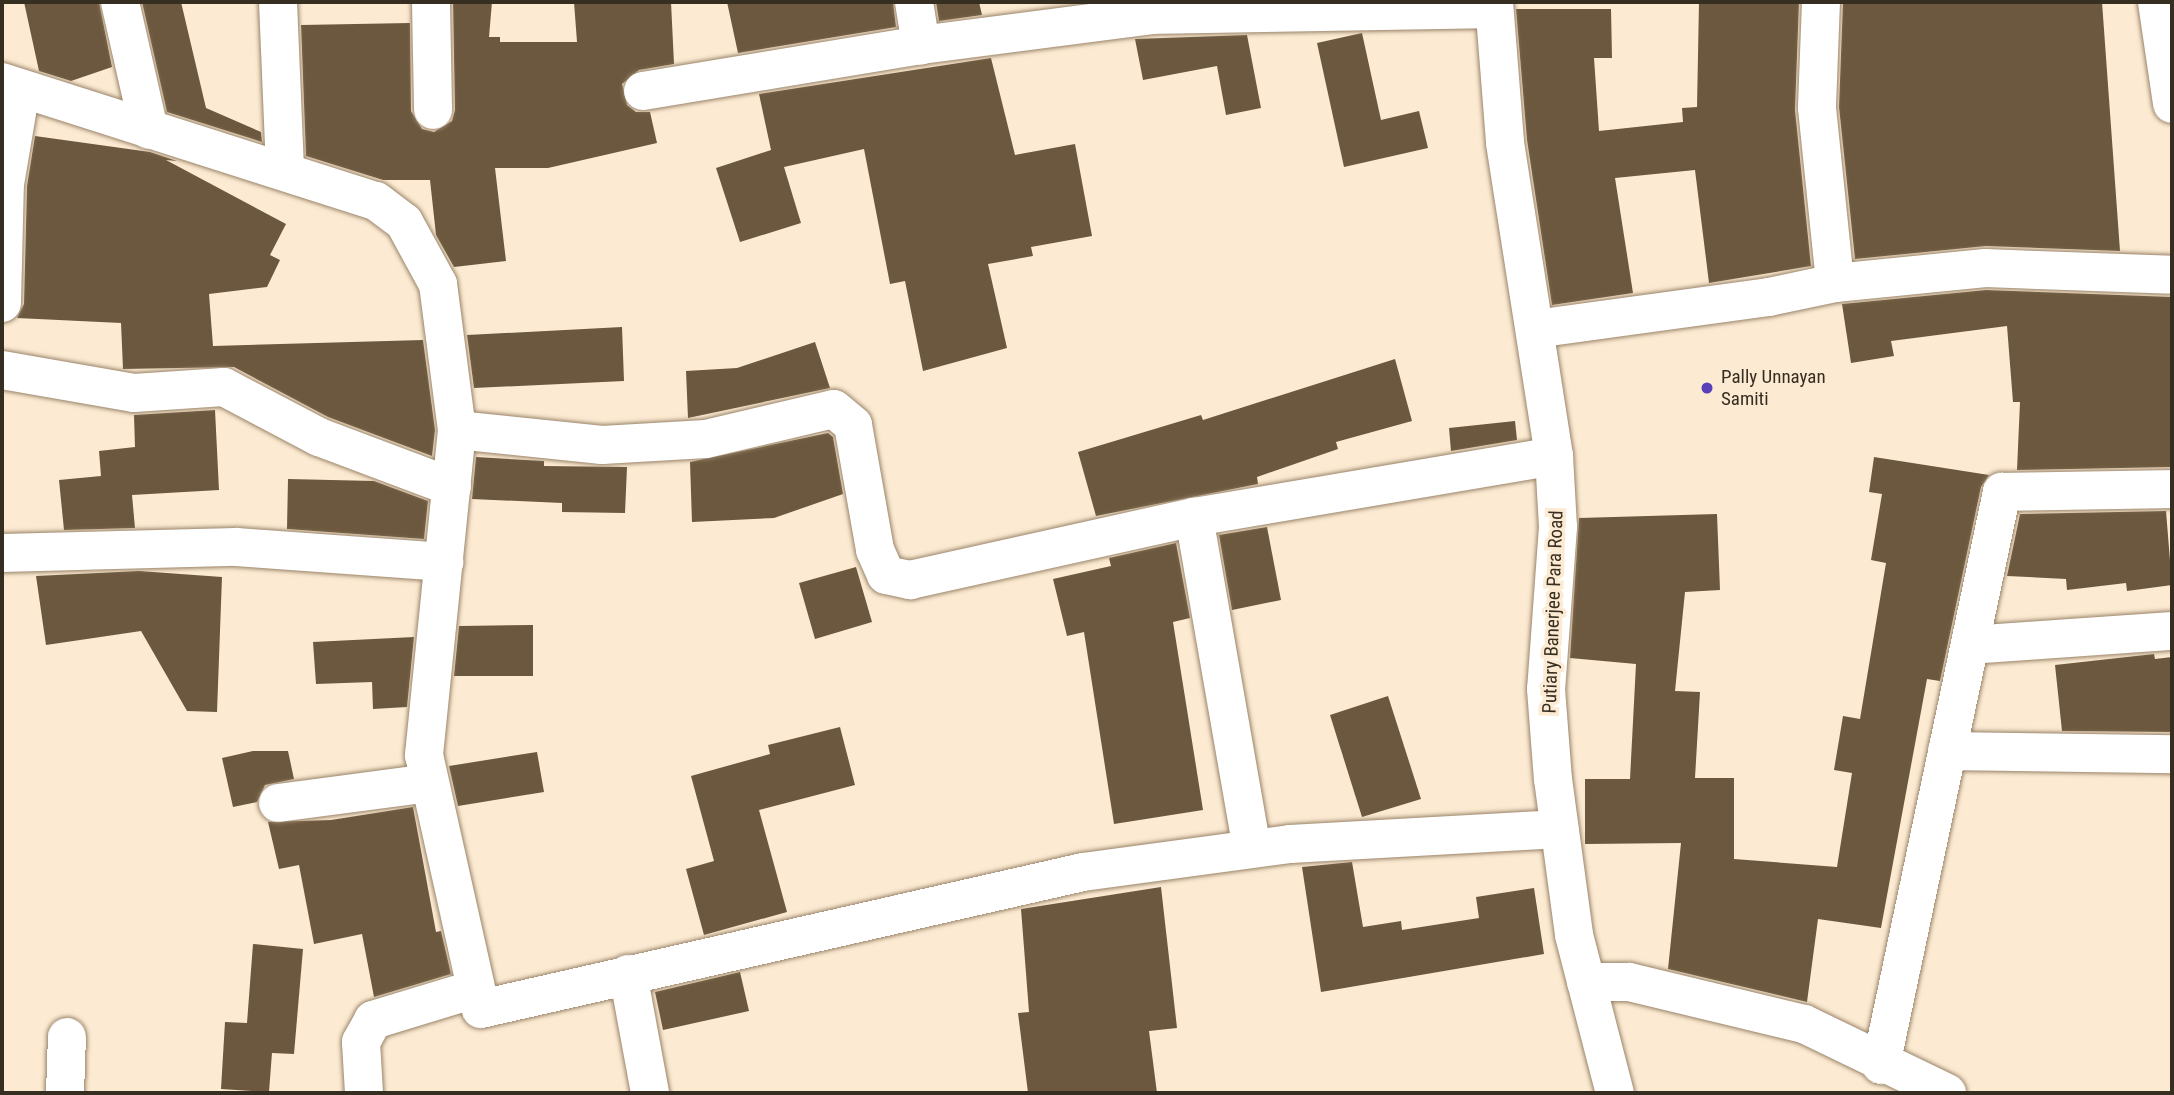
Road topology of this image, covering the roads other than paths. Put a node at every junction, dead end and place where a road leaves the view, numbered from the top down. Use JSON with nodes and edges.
{"nodes":[{"id":1,"x":120,"y":2,"type":"edge"},
{"id":2,"x":278,"y":2,"type":"edge"},
{"id":3,"x":431,"y":2,"type":"edge"},
{"id":4,"x":914,"y":2,"type":"edge"},
{"id":5,"x":1821,"y":2,"type":"edge"},
{"id":6,"x":2157,"y":2,"type":"edge"},
{"id":7,"x":1494,"y":5,"type":"edge"},
{"id":8,"x":921,"y":44,"type":"junction"},
{"id":9,"x":11,"y":85,"type":"edge"},
{"id":10,"x":643,"y":91,"type":"dead end"},
{"id":11,"x":2172,"y":104,"type":"edge"},
{"id":12,"x":433,"y":110,"type":"dead end"},
{"id":13,"x":149,"y":130,"type":"junction"},
{"id":14,"x":285,"y":171,"type":"junction"},
{"id":15,"x":2172,"y":275,"type":"edge"},
{"id":16,"x":1835,"y":283,"type":"junction"},
{"id":17,"x":2,"y":303,"type":"edge"},
{"id":18,"x":1535,"y":329,"type":"junction"},
{"id":19,"x":2,"y":370,"type":"edge"},
{"id":20,"x":457,"y":430,"type":"junction"},
{"id":21,"x":1554,"y":456,"type":"junction"},
{"id":22,"x":452,"y":486,"type":"junction"},
{"id":23,"x":2172,"y":489,"type":"edge"},
{"id":24,"x":1194,"y":517,"type":"junction"},
{"id":25,"x":2,"y":553,"type":"edge"},
{"id":26,"x":444,"y":562,"type":"junction"},
{"id":27,"x":2172,"y":631,"type":"edge"},
{"id":28,"x":1969,"y":645,"type":"junction"},
{"id":29,"x":1947,"y":751,"type":"junction"},
{"id":30,"x":2172,"y":754,"type":"edge"},
{"id":31,"x":429,"y":783,"type":"junction"},
{"id":32,"x":278,"y":803,"type":"dead end"},
{"id":33,"x":1560,"y":829,"type":"junction"},
{"id":34,"x":1252,"y":848,"type":"junction"},
{"id":35,"x":628,"y":974,"type":"junction"},
{"id":36,"x":1586,"y":982,"type":"junction"},
{"id":37,"x":475,"y":989,"type":"junction"},
{"id":38,"x":67,"y":1037,"type":"dead end"},
{"id":39,"x":1881,"y":1065,"type":"junction"},
{"id":40,"x":65,"y":1093,"type":"edge"},
{"id":41,"x":364,"y":1093,"type":"edge"},
{"id":42,"x":650,"y":1093,"type":"edge"},
{"id":43,"x":1615,"y":1093,"type":"edge"},
{"id":44,"x":1947,"y":1093,"type":"edge"}],
"edges":[{"from":1,"to":13,"type":"street"},
{"from":2,"to":14,"type":"street"},
{"from":3,"to":12,"type":"street"},
{"from":4,"to":8,"type":"street"},
{"from":5,"to":16,"type":"street"},
{"from":6,"to":11,"type":"street"},
{"from":7,"to":8,"type":"street"},
{"from":7,"to":18,"type":"street","name":"Putiary Banerjee Para Road"},
{"from":8,"to":10,"type":"street"},
{"from":9,"to":13,"type":"street"},
{"from":9,"to":17,"type":"street"},
{"from":13,"to":14,"type":"street"},
{"from":14,"to":20,"type":"street"},
{"from":15,"to":16,"type":"street"},
{"from":16,"to":18,"type":"street"},
{"from":18,"to":21,"type":"street","name":"Putiary Banerjee Para Road"},
{"from":19,"to":22,"type":"street"},
{"from":20,"to":22,"type":"street"},
{"from":20,"to":24,"type":"street"},
{"from":21,"to":24,"type":"street"},
{"from":21,"to":33,"type":"street","name":"Putiary Banerjee Para Road"},
{"from":22,"to":26,"type":"street"},
{"from":23,"to":28,"type":"street"},
{"from":24,"to":34,"type":"street"},
{"from":25,"to":26,"type":"street"},
{"from":26,"to":31,"type":"street"},
{"from":27,"to":28,"type":"street"},
{"from":28,"to":29,"type":"street"},
{"from":29,"to":30,"type":"street"},
{"from":29,"to":39,"type":"street"},
{"from":31,"to":32,"type":"street"},
{"from":31,"to":37,"type":"street"},
{"from":33,"to":34,"type":"street"},
{"from":33,"to":36,"type":"street","name":"Putiary Banerjee Para Road"},
{"from":34,"to":35,"type":"street"},
{"from":35,"to":37,"type":"street"},
{"from":35,"to":42,"type":"street"},
{"from":36,"to":39,"type":"street"},
{"from":36,"to":43,"type":"street","name":"Putiary Banerjee Para Road"},
{"from":37,"to":41,"type":"street"},
{"from":38,"to":40,"type":"street"},
{"from":39,"to":44,"type":"street"}]}
